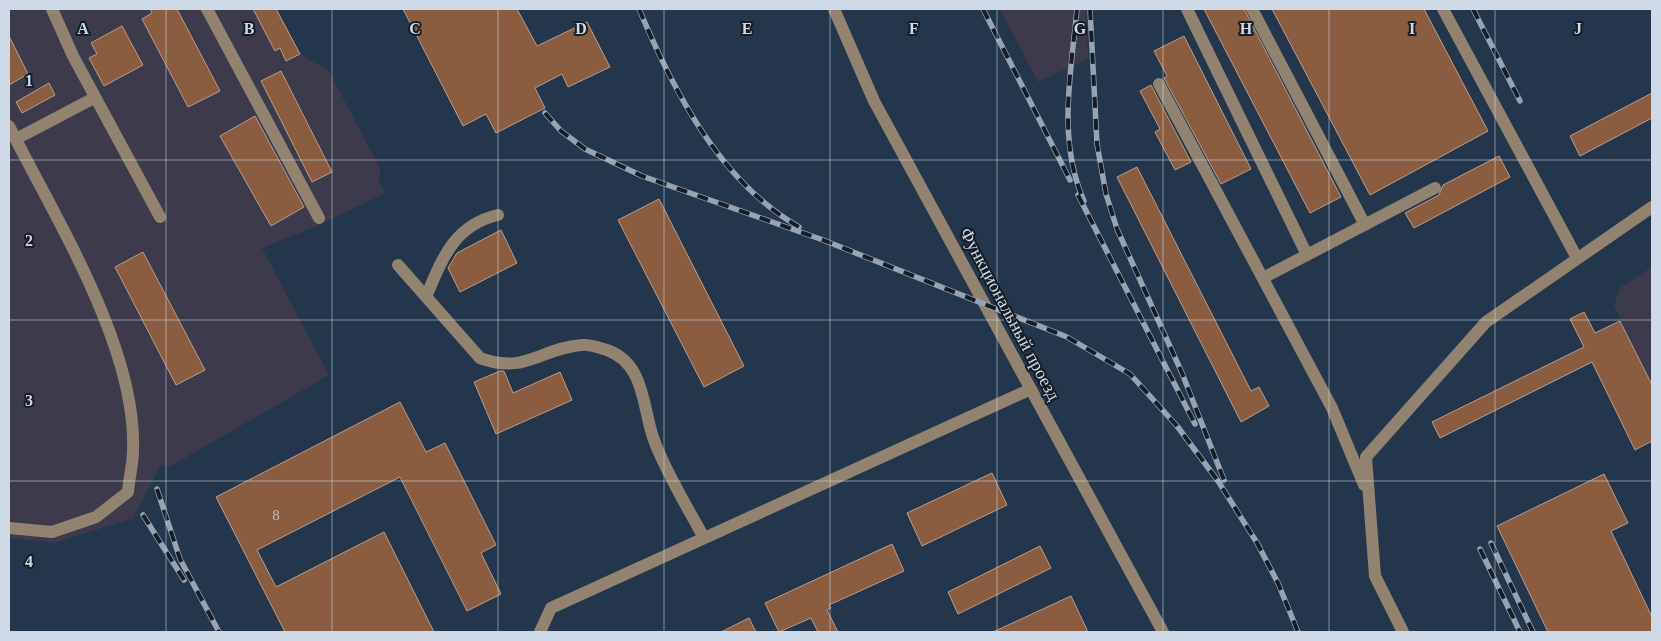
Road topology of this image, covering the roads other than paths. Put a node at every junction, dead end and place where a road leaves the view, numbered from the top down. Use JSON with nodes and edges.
{"nodes":[{"id":1,"x":52,"y":9,"type":"edge"},
{"id":2,"x":207,"y":9,"type":"edge"},
{"id":3,"x":834,"y":9,"type":"edge"},
{"id":4,"x":1187,"y":9,"type":"edge"},
{"id":5,"x":1252,"y":9,"type":"edge"},
{"id":6,"x":1444,"y":9,"type":"edge"},
{"id":7,"x":1159,"y":84,"type":"dead end"},
{"id":8,"x":94,"y":98,"type":"junction"},
{"id":9,"x":9,"y":126,"type":"edge"},
{"id":10,"x":16,"y":139,"type":"junction"},
{"id":11,"x":1436,"y":188,"type":"dead end"},
{"id":12,"x":1652,"y":207,"type":"edge"},
{"id":13,"x":498,"y":214,"type":"dead end"},
{"id":14,"x":160,"y":218,"type":"dead end"},
{"id":15,"x":319,"y":218,"type":"dead end"},
{"id":16,"x":1365,"y":225,"type":"junction"},
{"id":17,"x":1308,"y":255,"type":"junction"},
{"id":18,"x":1577,"y":258,"type":"junction"},
{"id":19,"x":398,"y":265,"type":"dead end"},
{"id":20,"x":1263,"y":278,"type":"junction"},
{"id":21,"x":426,"y":297,"type":"junction"},
{"id":22,"x":1031,"y":389,"type":"junction"},
{"id":23,"x":1369,"y":497,"type":"junction"},
{"id":24,"x":9,"y":528,"type":"edge"},
{"id":25,"x":704,"y":538,"type":"junction"},
{"id":26,"x":540,"y":632,"type":"edge"},
{"id":27,"x":1163,"y":632,"type":"edge"},
{"id":28,"x":1403,"y":632,"type":"edge"}],
"edges":[{"from":1,"to":8,"type":"street"},
{"from":2,"to":15,"type":"street"},
{"from":3,"to":22,"type":"street","name":"Функциональный проезд"},
{"from":4,"to":17,"type":"street"},
{"from":5,"to":16,"type":"street"},
{"from":6,"to":18,"type":"street"},
{"from":7,"to":20,"type":"street"},
{"from":8,"to":10,"type":"street"},
{"from":8,"to":14,"type":"street"},
{"from":9,"to":10,"type":"street"},
{"from":10,"to":24,"type":"street"},
{"from":11,"to":16,"type":"street"},
{"from":12,"to":18,"type":"street"},
{"from":13,"to":21,"type":"street"},
{"from":16,"to":17,"type":"street"},
{"from":17,"to":20,"type":"street"},
{"from":18,"to":23,"type":"street"},
{"from":19,"to":21,"type":"street"},
{"from":20,"to":23,"type":"street"},
{"from":21,"to":25,"type":"street"},
{"from":22,"to":25,"type":"street"},
{"from":22,"to":27,"type":"street","name":"Функциональный проезд"},
{"from":23,"to":28,"type":"street"},
{"from":25,"to":26,"type":"street"}]}
